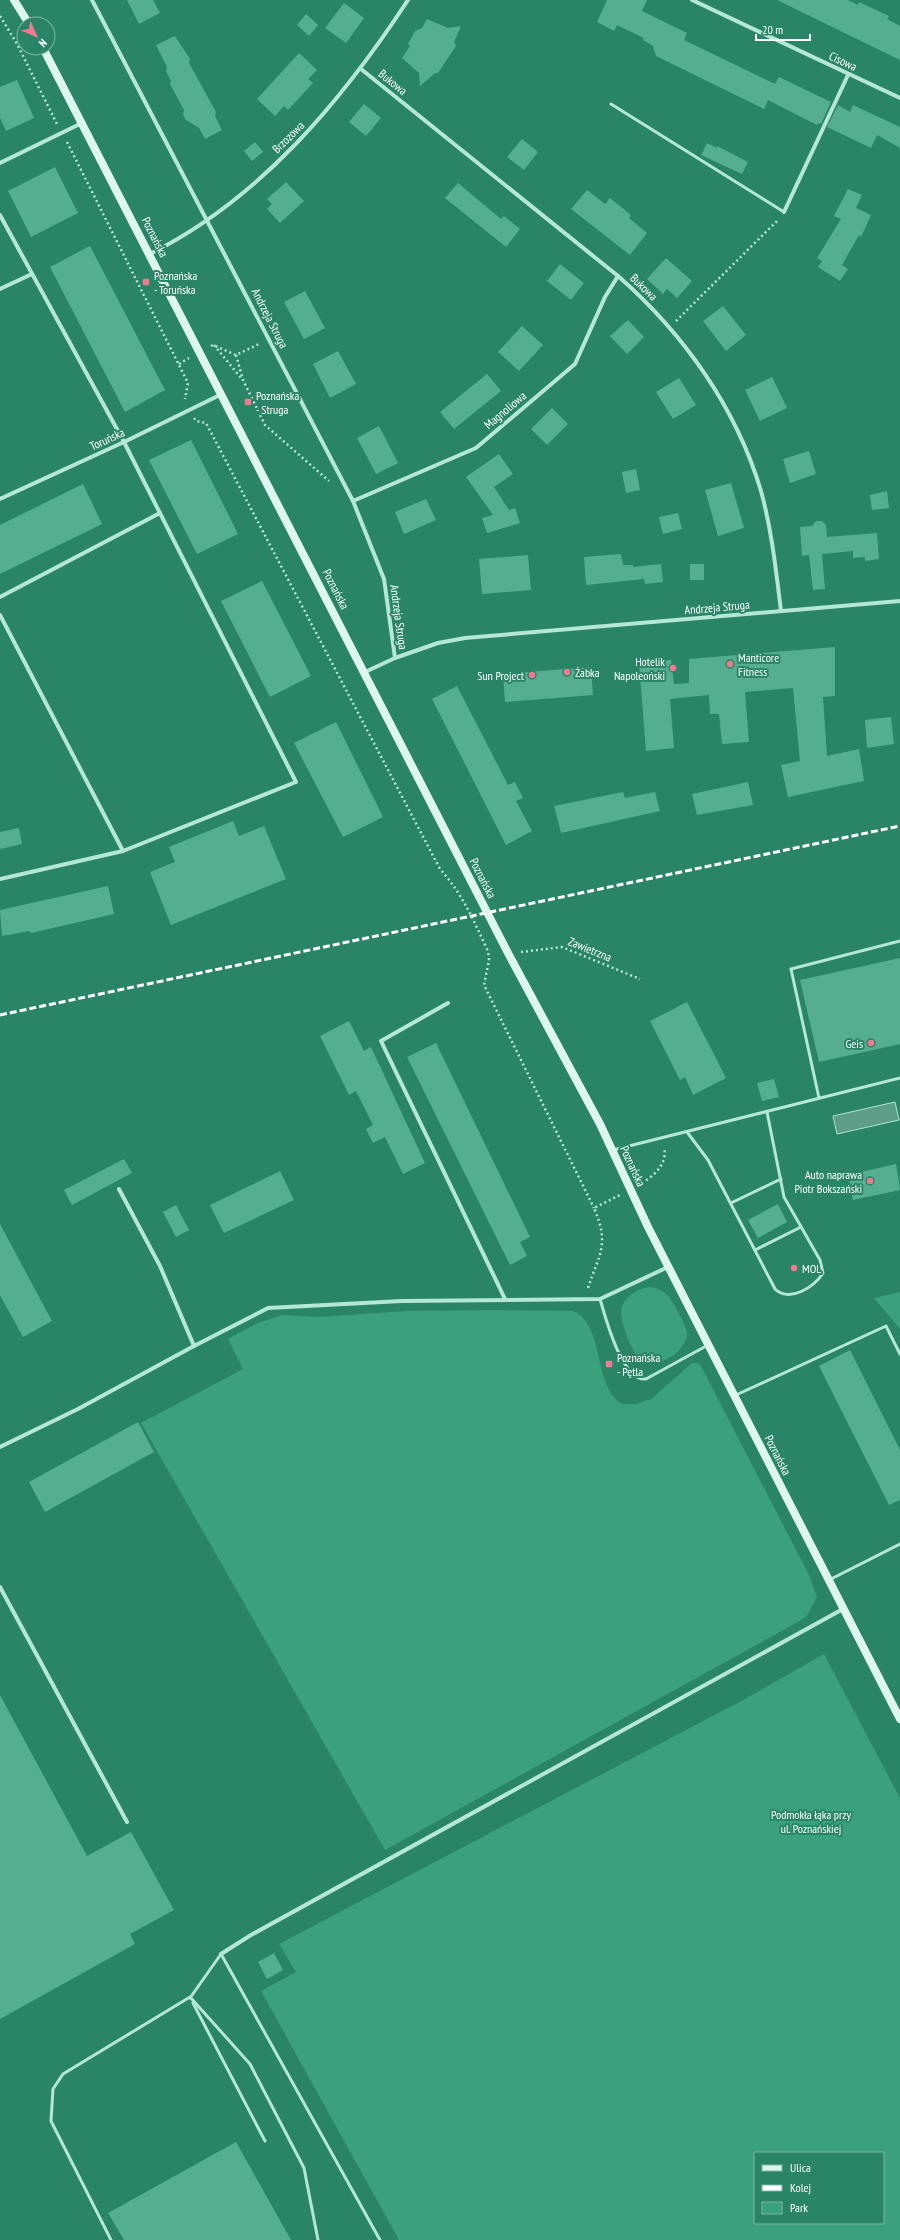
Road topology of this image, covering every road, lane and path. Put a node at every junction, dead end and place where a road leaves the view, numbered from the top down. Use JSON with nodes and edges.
{"nodes":[{"id":1,"x":14,"y":0,"type":"edge"},
{"id":2,"x":92,"y":0,"type":"edge"},
{"id":3,"x":408,"y":0,"type":"edge"},
{"id":4,"x":692,"y":0,"type":"edge"},
{"id":5,"x":0,"y":16,"type":"edge"},
{"id":6,"x":24,"y":16,"type":"edge"},
{"id":7,"x":48,"y":56,"type":"edge"},
{"id":8,"x":361,"y":69,"type":"junction"},
{"id":9,"x":848,"y":75,"type":"junction"},
{"id":10,"x":900,"y":98,"type":"edge"},
{"id":11,"x":611,"y":104,"type":"dead end"},
{"id":12,"x":83,"y":123,"type":"junction"},
{"id":13,"x":62,"y":133,"type":"junction"},
{"id":14,"x":0,"y":163,"type":"edge"},
{"id":15,"x":784,"y":212,"type":"junction"},
{"id":16,"x":0,"y":215,"type":"edge"},
{"id":17,"x":208,"y":220,"type":"junction"},
{"id":18,"x":150,"y":254,"type":"junction"},
{"id":19,"x":32,"y":274,"type":"junction"},
{"id":20,"x":618,"y":276,"type":"junction"},
{"id":21,"x":0,"y":289,"type":"edge"},
{"id":22,"x":669,"y":328,"type":"junction"},
{"id":23,"x":269,"y":339,"type":"junction"},
{"id":24,"x":214,"y":345,"type":"junction"},
{"id":25,"x":200,"y":352,"type":"junction"},
{"id":26,"x":236,"y":355,"type":"junction"},
{"id":27,"x":179,"y":364,"type":"junction"},
{"id":28,"x":243,"y":380,"type":"junction"},
{"id":29,"x":222,"y":394,"type":"junction"},
{"id":30,"x":190,"y":410,"type":"junction"},
{"id":31,"x":124,"y":442,"type":"junction"},
{"id":32,"x":335,"y":486,"type":"dead end"},
{"id":33,"x":0,"y":499,"type":"edge"},
{"id":34,"x":353,"y":500,"type":"junction"},
{"id":35,"x":160,"y":513,"type":"junction"},
{"id":36,"x":0,"y":597,"type":"edge"},
{"id":37,"x":900,"y":601,"type":"edge"},
{"id":38,"x":782,"y":611,"type":"junction"},
{"id":39,"x":0,"y":616,"type":"edge"},
{"id":40,"x":395,"y":658,"type":"junction"},
{"id":41,"x":365,"y":672,"type":"junction"},
{"id":42,"x":123,"y":851,"type":"junction"},
{"id":43,"x":0,"y":880,"type":"edge"},
{"id":44,"x":900,"y":941,"type":"edge"},
{"id":45,"x":508,"y":953,"type":"junction"},
{"id":46,"x":640,"y":979,"type":"dead end"},
{"id":47,"x":448,"y":1004,"type":"dead end"},
{"id":48,"x":900,"y":1078,"type":"edge"},
{"id":49,"x":820,"y":1098,"type":"junction"},
{"id":50,"x":767,"y":1112,"type":"junction"},
{"id":51,"x":687,"y":1132,"type":"junction"},
{"id":52,"x":662,"y":1138,"type":"junction"},
{"id":53,"x":613,"y":1150,"type":"junction"},
{"id":54,"x":781,"y":1179,"type":"junction"},
{"id":55,"x":119,"y":1189,"type":"dead end"},
{"id":56,"x":631,"y":1190,"type":"junction"},
{"id":57,"x":731,"y":1203,"type":"junction"},
{"id":58,"x":594,"y":1208,"type":"junction"},
{"id":59,"x":801,"y":1227,"type":"junction"},
{"id":60,"x":754,"y":1250,"type":"junction"},
{"id":61,"x":668,"y":1267,"type":"junction"},
{"id":62,"x":505,"y":1299,"type":"junction"},
{"id":63,"x":584,"y":1299,"type":"junction"},
{"id":64,"x":600,"y":1299,"type":"junction"},
{"id":65,"x":708,"y":1345,"type":"junction"},
{"id":66,"x":194,"y":1346,"type":"junction"},
{"id":67,"x":900,"y":1354,"type":"edge"},
{"id":68,"x":734,"y":1396,"type":"junction"},
{"id":69,"x":0,"y":1447,"type":"edge"},
{"id":70,"x":900,"y":1544,"type":"edge"},
{"id":71,"x":829,"y":1580,"type":"junction"},
{"id":72,"x":0,"y":1587,"type":"edge"},
{"id":73,"x":843,"y":1609,"type":"junction"},
{"id":74,"x":900,"y":1717,"type":"edge"},
{"id":75,"x":127,"y":1822,"type":"dead end"},
{"id":76,"x":221,"y":1954,"type":"junction"},
{"id":77,"x":190,"y":1997,"type":"junction"},
{"id":78,"x":266,"y":2141,"type":"dead end"},
{"id":79,"x":111,"y":2240,"type":"edge"},
{"id":80,"x":318,"y":2240,"type":"edge"},
{"id":81,"x":380,"y":2240,"type":"edge"}],
"edges":[{"from":1,"to":6,"type":"main road"},
{"from":2,"to":17,"type":"street","name":"Andrzeja Struga"},
{"from":3,"to":8,"type":"street","name":"Brzozowa"},
{"from":4,"to":9,"type":"street","name":"Cisowa"},
{"from":5,"to":13,"type":"path"},
{"from":7,"to":12,"type":"main road","name":"Poznańska"},
{"from":8,"to":17,"type":"street","name":"Brzozowa"},
{"from":8,"to":20,"type":"street","name":"Bukowa"},
{"from":9,"to":10,"type":"street","name":"Cisowa"},
{"from":9,"to":15,"type":"street"},
{"from":11,"to":15,"type":"lane"},
{"from":12,"to":13,"type":"street"},
{"from":12,"to":18,"type":"main road","name":"Poznańska"},
{"from":13,"to":14,"type":"street"},
{"from":13,"to":27,"type":"path"},
{"from":15,"to":22,"type":"path"},
{"from":16,"to":19,"type":"street"},
{"from":17,"to":18,"type":"street","name":"Brzozowa"},
{"from":17,"to":23,"type":"street","name":"Andrzeja Struga"},
{"from":18,"to":25,"type":"main road","name":"Poznańska"},
{"from":19,"to":21,"type":"street"},
{"from":19,"to":31,"type":"street"},
{"from":20,"to":22,"type":"street","name":"Bukowa"},
{"from":20,"to":34,"type":"street","name":"Magnoliowa"},
{"from":22,"to":38,"type":"street","name":"Bukowa"},
{"from":23,"to":26,"type":"path"},
{"from":23,"to":34,"type":"street","name":"Andrzeja Struga"},
{"from":24,"to":25,"type":"path"},
{"from":24,"to":26,"type":"path"},
{"from":24,"to":28,"type":"path"},
{"from":25,"to":27,"type":"path"},
{"from":25,"to":29,"type":"main road","name":"Poznańska"},
{"from":26,"to":28,"type":"path"},
{"from":27,"to":30,"type":"path"},
{"from":28,"to":32,"type":"path"},
{"from":29,"to":30,"type":"street","name":"Toruńska"},
{"from":29,"to":41,"type":"main road","name":"Poznańska"},
{"from":30,"to":31,"type":"street","name":"Toruńska"},
{"from":30,"to":58,"type":"path"},
{"from":31,"to":33,"type":"street","name":"Toruńska"},
{"from":31,"to":35,"type":"street"},
{"from":34,"to":40,"type":"street","name":"Andrzeja Struga"},
{"from":35,"to":36,"type":"street"},
{"from":35,"to":42,"type":"street"},
{"from":37,"to":38,"type":"street","name":"Andrzeja Struga"},
{"from":38,"to":40,"type":"street","name":"Andrzeja Struga"},
{"from":39,"to":42,"type":"street"},
{"from":40,"to":41,"type":"street","name":"Andrzeja Struga"},
{"from":41,"to":45,"type":"main road","name":"Poznańska"},
{"from":42,"to":43,"type":"street"},
{"from":44,"to":49,"type":"lane"},
{"from":45,"to":46,"type":"path","name":"Zawietrzna"},
{"from":45,"to":53,"type":"main road","name":"Poznańska"},
{"from":47,"to":62,"type":"street"},
{"from":48,"to":49,"type":"lane"},
{"from":49,"to":50,"type":"lane"},
{"from":50,"to":51,"type":"lane"},
{"from":50,"to":54,"type":"lane"},
{"from":51,"to":52,"type":"lane"},
{"from":51,"to":57,"type":"lane"},
{"from":52,"to":53,"type":"lane"},
{"from":52,"to":56,"type":"path"},
{"from":53,"to":56,"type":"main road","name":"Poznańska"},
{"from":54,"to":57,"type":"lane"},
{"from":54,"to":59,"type":"lane"},
{"from":55,"to":66,"type":"street"},
{"from":56,"to":58,"type":"path"},
{"from":56,"to":61,"type":"main road","name":"Poznańska"},
{"from":57,"to":60,"type":"lane"},
{"from":58,"to":63,"type":"path"},
{"from":59,"to":60,"type":"lane"},
{"from":59,"to":60,"type":"lane"},
{"from":61,"to":64,"type":"street"},
{"from":61,"to":65,"type":"main road","name":"Poznańska"},
{"from":62,"to":63,"type":"street"},
{"from":62,"to":66,"type":"street"},
{"from":63,"to":64,"type":"street"},
{"from":64,"to":65,"type":"lane"},
{"from":65,"to":68,"type":"main road","name":"Poznańska"},
{"from":66,"to":69,"type":"street"},
{"from":67,"to":68,"type":"lane"},
{"from":68,"to":71,"type":"main road","name":"Poznańska"},
{"from":70,"to":71,"type":"lane"},
{"from":71,"to":73,"type":"main road","name":"Poznańska"},
{"from":72,"to":75,"type":"street"},
{"from":73,"to":74,"type":"main road","name":"Poznańska"},
{"from":73,"to":76,"type":"street"},
{"from":76,"to":77,"type":"lane"},
{"from":76,"to":81,"type":"lane"},
{"from":77,"to":78,"type":"lane"},
{"from":77,"to":79,"type":"lane"},
{"from":77,"to":80,"type":"lane"}]}
